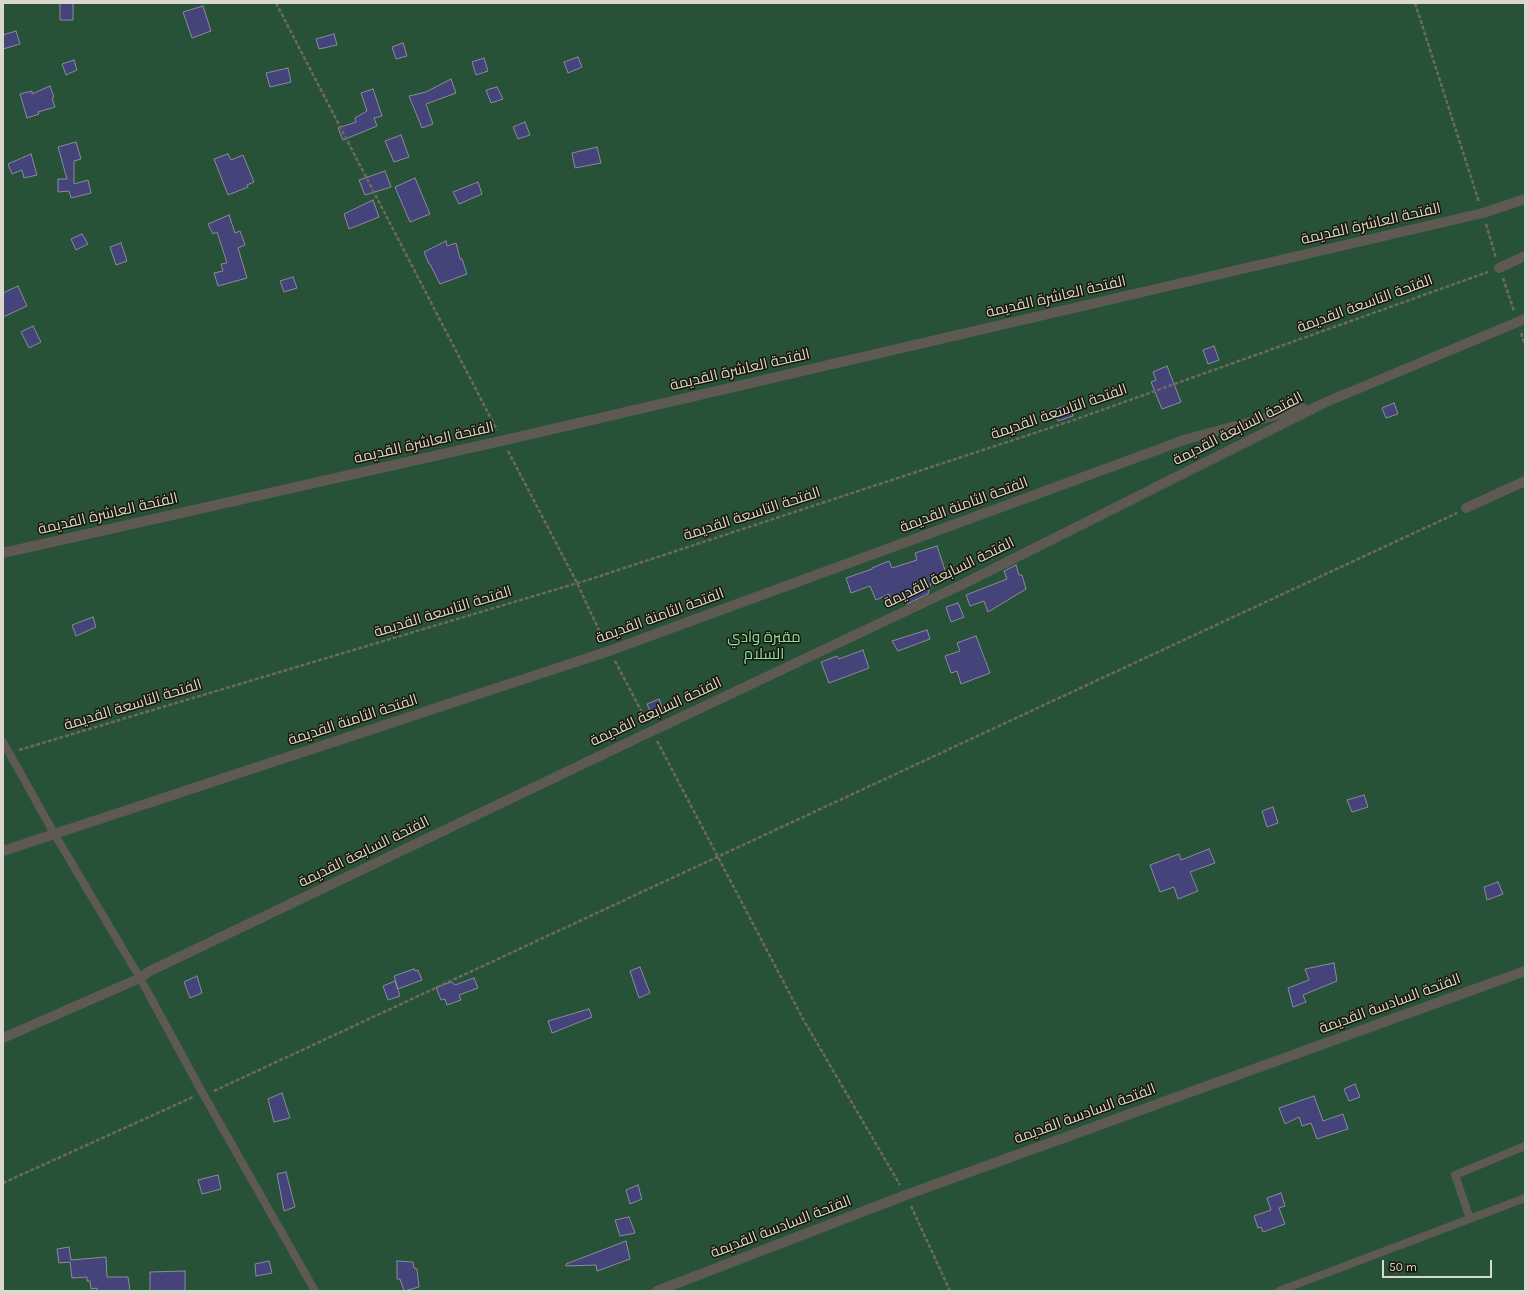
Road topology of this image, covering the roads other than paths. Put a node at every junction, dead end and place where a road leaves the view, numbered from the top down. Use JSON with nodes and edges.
{"nodes":[{"id":1,"x":1525,"y":199,"type":"edge"},
{"id":2,"x":1525,"y":256,"type":"edge"},
{"id":3,"x":1499,"y":268,"type":"road end"},
{"id":4,"x":1521,"y":321,"type":"edge"},
{"id":5,"x":1324,"y":403,"type":"junction"},
{"id":6,"x":1525,"y":481,"type":"edge"},
{"id":7,"x":1466,"y":508,"type":"road end"},
{"id":8,"x":3,"y":553,"type":"edge"},
{"id":9,"x":3,"y":742,"type":"edge"},
{"id":10,"x":55,"y":835,"type":"junction"},
{"id":11,"x":3,"y":851,"type":"edge"},
{"id":12,"x":1525,"y":971,"type":"edge"},
{"id":13,"x":140,"y":978,"type":"junction"},
{"id":14,"x":3,"y":1038,"type":"edge"},
{"id":15,"x":1525,"y":1146,"type":"edge"},
{"id":16,"x":1525,"y":1198,"type":"edge"},
{"id":17,"x":1470,"y":1219,"type":"junction"},
{"id":18,"x":315,"y":1291,"type":"edge"},
{"id":19,"x":657,"y":1291,"type":"edge"},
{"id":20,"x":1278,"y":1291,"type":"edge"}],
"edges":[{"from":1,"to":8,"type":"street","name":"الفتحة العاشرة القديمة"},
{"from":2,"to":3,"type":"street"},
{"from":4,"to":5,"type":"street","name":"الفتحة السابعة القديمة"},
{"from":5,"to":10,"type":"street","name":"الفتحة الثامنة القديمة"},
{"from":5,"to":13,"type":"street","name":"الفتحة السابعة القديمة"},
{"from":6,"to":7,"type":"street"},
{"from":9,"to":10,"type":"lane"},
{"from":10,"to":11,"type":"street","name":"الفتحة الثامنة القديمة"},
{"from":10,"to":13,"type":"lane"},
{"from":12,"to":19,"type":"street","name":"الفتحة السادسة القديمة"},
{"from":13,"to":14,"type":"street","name":"الفتحة السابعة القديمة"},
{"from":13,"to":18,"type":"lane"},
{"from":15,"to":17,"type":"lane"},
{"from":16,"to":17,"type":"lane"},
{"from":17,"to":20,"type":"lane"}]}
